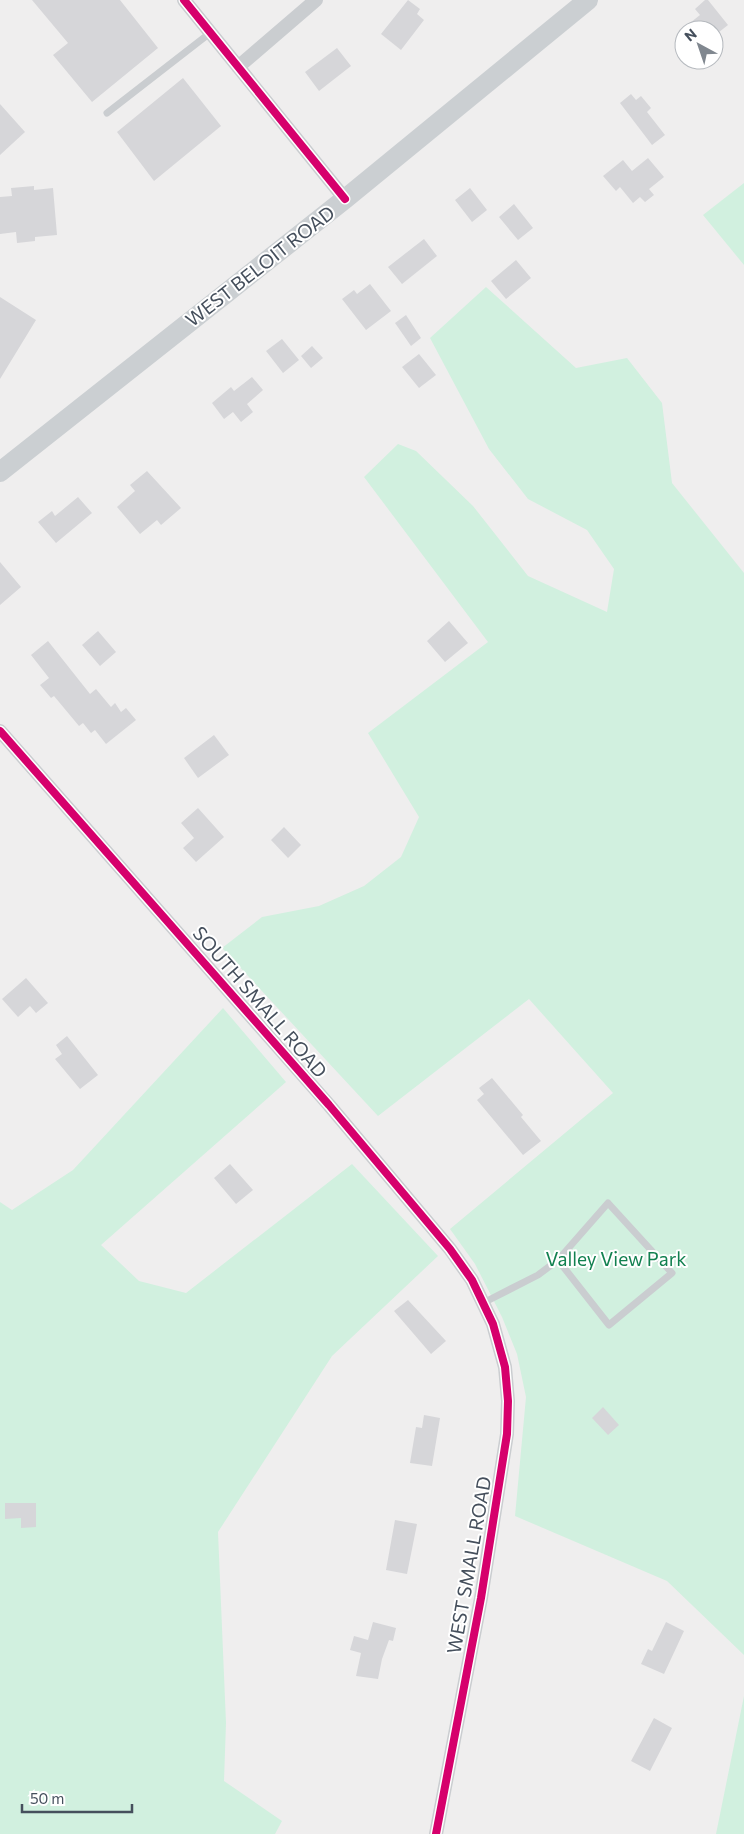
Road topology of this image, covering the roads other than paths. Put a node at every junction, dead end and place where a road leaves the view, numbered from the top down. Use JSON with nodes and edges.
{"nodes":[{"id":1,"x":184,"y":0,"type":"edge"},
{"id":2,"x":316,"y":0,"type":"edge"},
{"id":3,"x":588,"y":0,"type":"edge"},
{"id":4,"x":210,"y":33,"type":"junction"},
{"id":5,"x":238,"y":66,"type":"junction"},
{"id":6,"x":106,"y":113,"type":"dead end"},
{"id":7,"x":345,"y":199,"type":"junction"},
{"id":8,"x":0,"y":472,"type":"edge"},
{"id":9,"x":0,"y":731,"type":"edge"},
{"id":10,"x":558,"y":1260,"type":"junction"},
{"id":11,"x":483,"y":1303,"type":"junction"},
{"id":12,"x":436,"y":1834,"type":"edge"}],
"edges":[{"from":1,"to":4,"type":"street"},
{"from":2,"to":5,"type":"street"},
{"from":3,"to":7,"type":"main road","name":"WEST BELOIT ROAD"},
{"from":4,"to":5,"type":"street"},
{"from":4,"to":6,"type":"lane"},
{"from":5,"to":7,"type":"street"},
{"from":7,"to":8,"type":"main road","name":"WEST BELOIT ROAD"},
{"from":9,"to":11,"type":"street","name":"SOUTH SMALL ROAD"},
{"from":10,"to":10,"type":"lane"},
{"from":10,"to":11,"type":"lane"},
{"from":11,"to":12,"type":"street","name":"WEST SMALL ROAD"}]}
